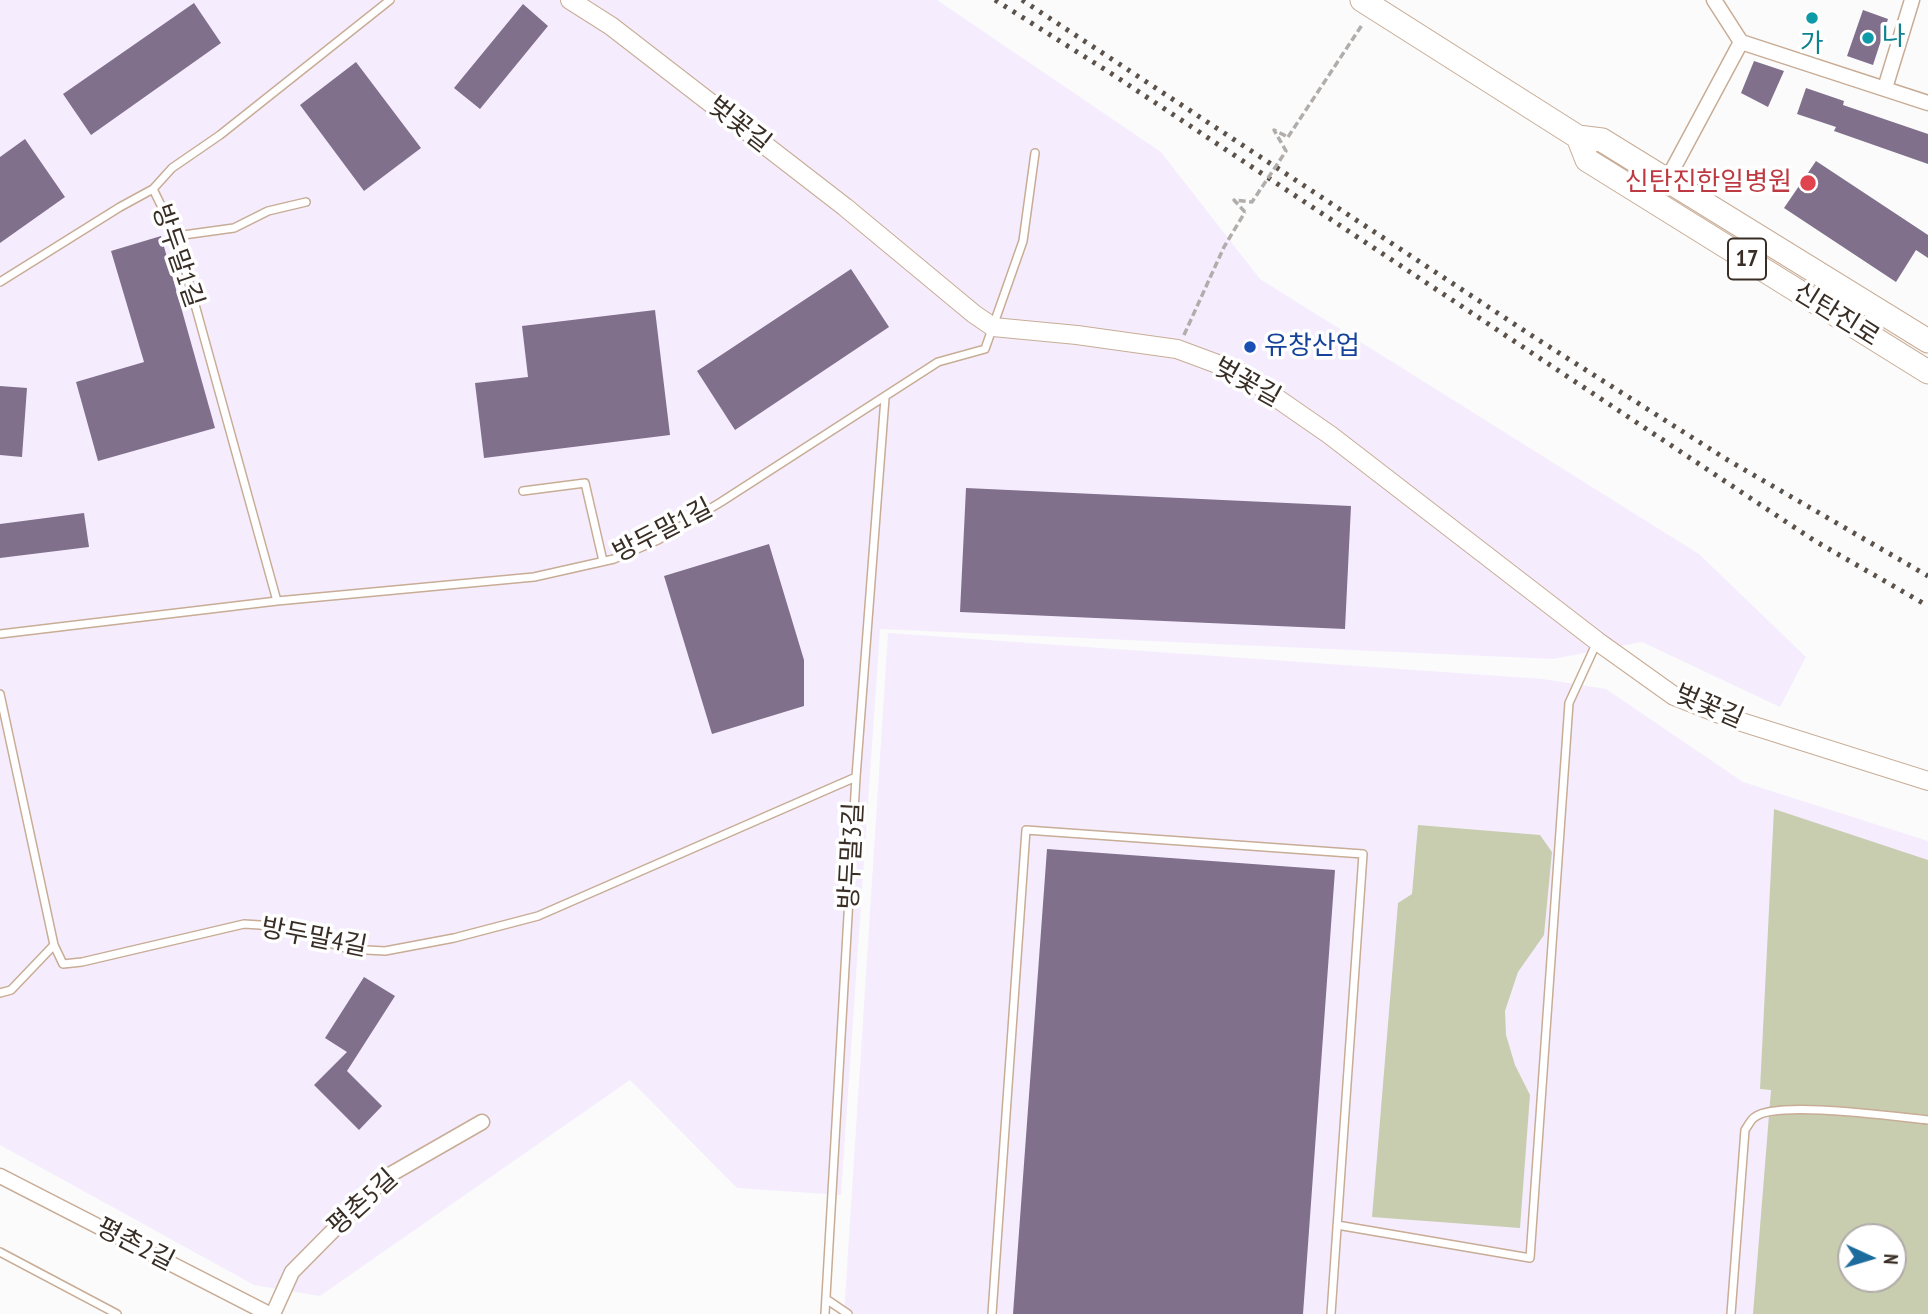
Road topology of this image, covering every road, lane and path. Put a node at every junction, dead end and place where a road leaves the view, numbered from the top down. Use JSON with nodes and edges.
{"nodes":[{"id":1,"x":390,"y":0,"type":"edge"},
{"id":2,"x":570,"y":0,"type":"edge"},
{"id":3,"x":1714,"y":0,"type":"edge"},
{"id":4,"x":1912,"y":0,"type":"edge"},
{"id":5,"x":1368,"y":3,"type":"edge"},
{"id":6,"x":1741,"y":42,"type":"junction"},
{"id":7,"x":1885,"y":88,"type":"junction"},
{"id":8,"x":1928,"y":103,"type":"edge"},
{"id":9,"x":1578,"y":137,"type":"junction"},
{"id":10,"x":1035,"y":153,"type":"dead end"},
{"id":11,"x":1667,"y":180,"type":"junction"},
{"id":12,"x":153,"y":189,"type":"junction"},
{"id":13,"x":306,"y":202,"type":"dead end"},
{"id":14,"x":176,"y":236,"type":"junction"},
{"id":15,"x":0,"y":282,"type":"edge"},
{"id":16,"x":993,"y":327,"type":"junction"},
{"id":17,"x":1928,"y":341,"type":"edge"},
{"id":18,"x":1177,"y":349,"type":"junction"},
{"id":19,"x":1928,"y":372,"type":"edge"},
{"id":20,"x":885,"y":398,"type":"junction"},
{"id":21,"x":523,"y":491,"type":"dead end"},
{"id":22,"x":603,"y":561,"type":"junction"},
{"id":23,"x":277,"y":601,"type":"junction"},
{"id":24,"x":0,"y":634,"type":"edge"},
{"id":25,"x":1597,"y":641,"type":"junction"},
{"id":26,"x":0,"y":694,"type":"edge"},
{"id":27,"x":856,"y":777,"type":"junction"},
{"id":28,"x":1928,"y":781,"type":"edge"},
{"id":29,"x":54,"y":945,"type":"junction"},
{"id":30,"x":0,"y":993,"type":"edge"},
{"id":31,"x":1928,"y":1120,"type":"edge"},
{"id":32,"x":482,"y":1122,"type":"dead end"},
{"id":33,"x":0,"y":1176,"type":"edge"},
{"id":34,"x":1337,"y":1225,"type":"junction"},
{"id":35,"x":0,"y":1252,"type":"edge"},
{"id":36,"x":826,"y":1299,"type":"junction"},
{"id":37,"x":117,"y":1314,"type":"edge"},
{"id":38,"x":271,"y":1314,"type":"edge"},
{"id":39,"x":825,"y":1314,"type":"edge"},
{"id":40,"x":848,"y":1314,"type":"edge"},
{"id":41,"x":992,"y":1314,"type":"edge"},
{"id":42,"x":1331,"y":1314,"type":"edge"},
{"id":43,"x":1731,"y":1314,"type":"edge"}],
"edges":[{"from":1,"to":12,"type":"lane"},
{"from":2,"to":16,"type":"street","name":"벚꽃길"},
{"from":3,"to":6,"type":"street"},
{"from":4,"to":7,"type":"street"},
{"from":5,"to":9,"type":"main road","name":"신탄진로","number":"17"},
{"from":5,"to":18,"type":"path","bridge":true},
{"from":6,"to":7,"type":"street"},
{"from":6,"to":11,"type":"street"},
{"from":7,"to":8,"type":"street"},
{"from":9,"to":11,"type":"main road","name":"신탄진로","number":"17"},
{"from":9,"to":19,"type":"main road","name":"신탄진로","number":"17"},
{"from":10,"to":16,"type":"lane"},
{"from":11,"to":17,"type":"main road","name":"신탄진로","number":"17"},
{"from":12,"to":14,"type":"lane","name":"방두말1길"},
{"from":12,"to":15,"type":"lane","name":"방두말1길"},
{"from":13,"to":14,"type":"lane"},
{"from":14,"to":23,"type":"lane","name":"방두말1길"},
{"from":16,"to":18,"type":"street","name":"벚꽃길"},
{"from":16,"to":20,"type":"lane","name":"방두말1길"},
{"from":18,"to":25,"type":"street","name":"벚꽃길"},
{"from":20,"to":22,"type":"lane","name":"방두말1길"},
{"from":20,"to":27,"type":"lane","name":"방두말3길"},
{"from":21,"to":22,"type":"lane"},
{"from":22,"to":23,"type":"lane","name":"방두말1길"},
{"from":23,"to":24,"type":"lane","name":"방두말1길"},
{"from":25,"to":28,"type":"street","name":"벚꽃길"},
{"from":25,"to":34,"type":"lane"},
{"from":26,"to":29,"type":"lane"},
{"from":27,"to":29,"type":"lane","name":"방두말4길"},
{"from":27,"to":36,"type":"lane","name":"방두말3길"},
{"from":29,"to":30,"type":"lane"},
{"from":31,"to":43,"type":"lane"},
{"from":32,"to":38,"type":"street","name":"평촌5길"},
{"from":33,"to":38,"type":"street","name":"평촌2길"},
{"from":34,"to":41,"type":"lane"},
{"from":34,"to":42,"type":"lane"},
{"from":35,"to":37,"type":"lane"},
{"from":36,"to":39,"type":"lane","name":"방두말3길"},
{"from":36,"to":40,"type":"lane"}]}
